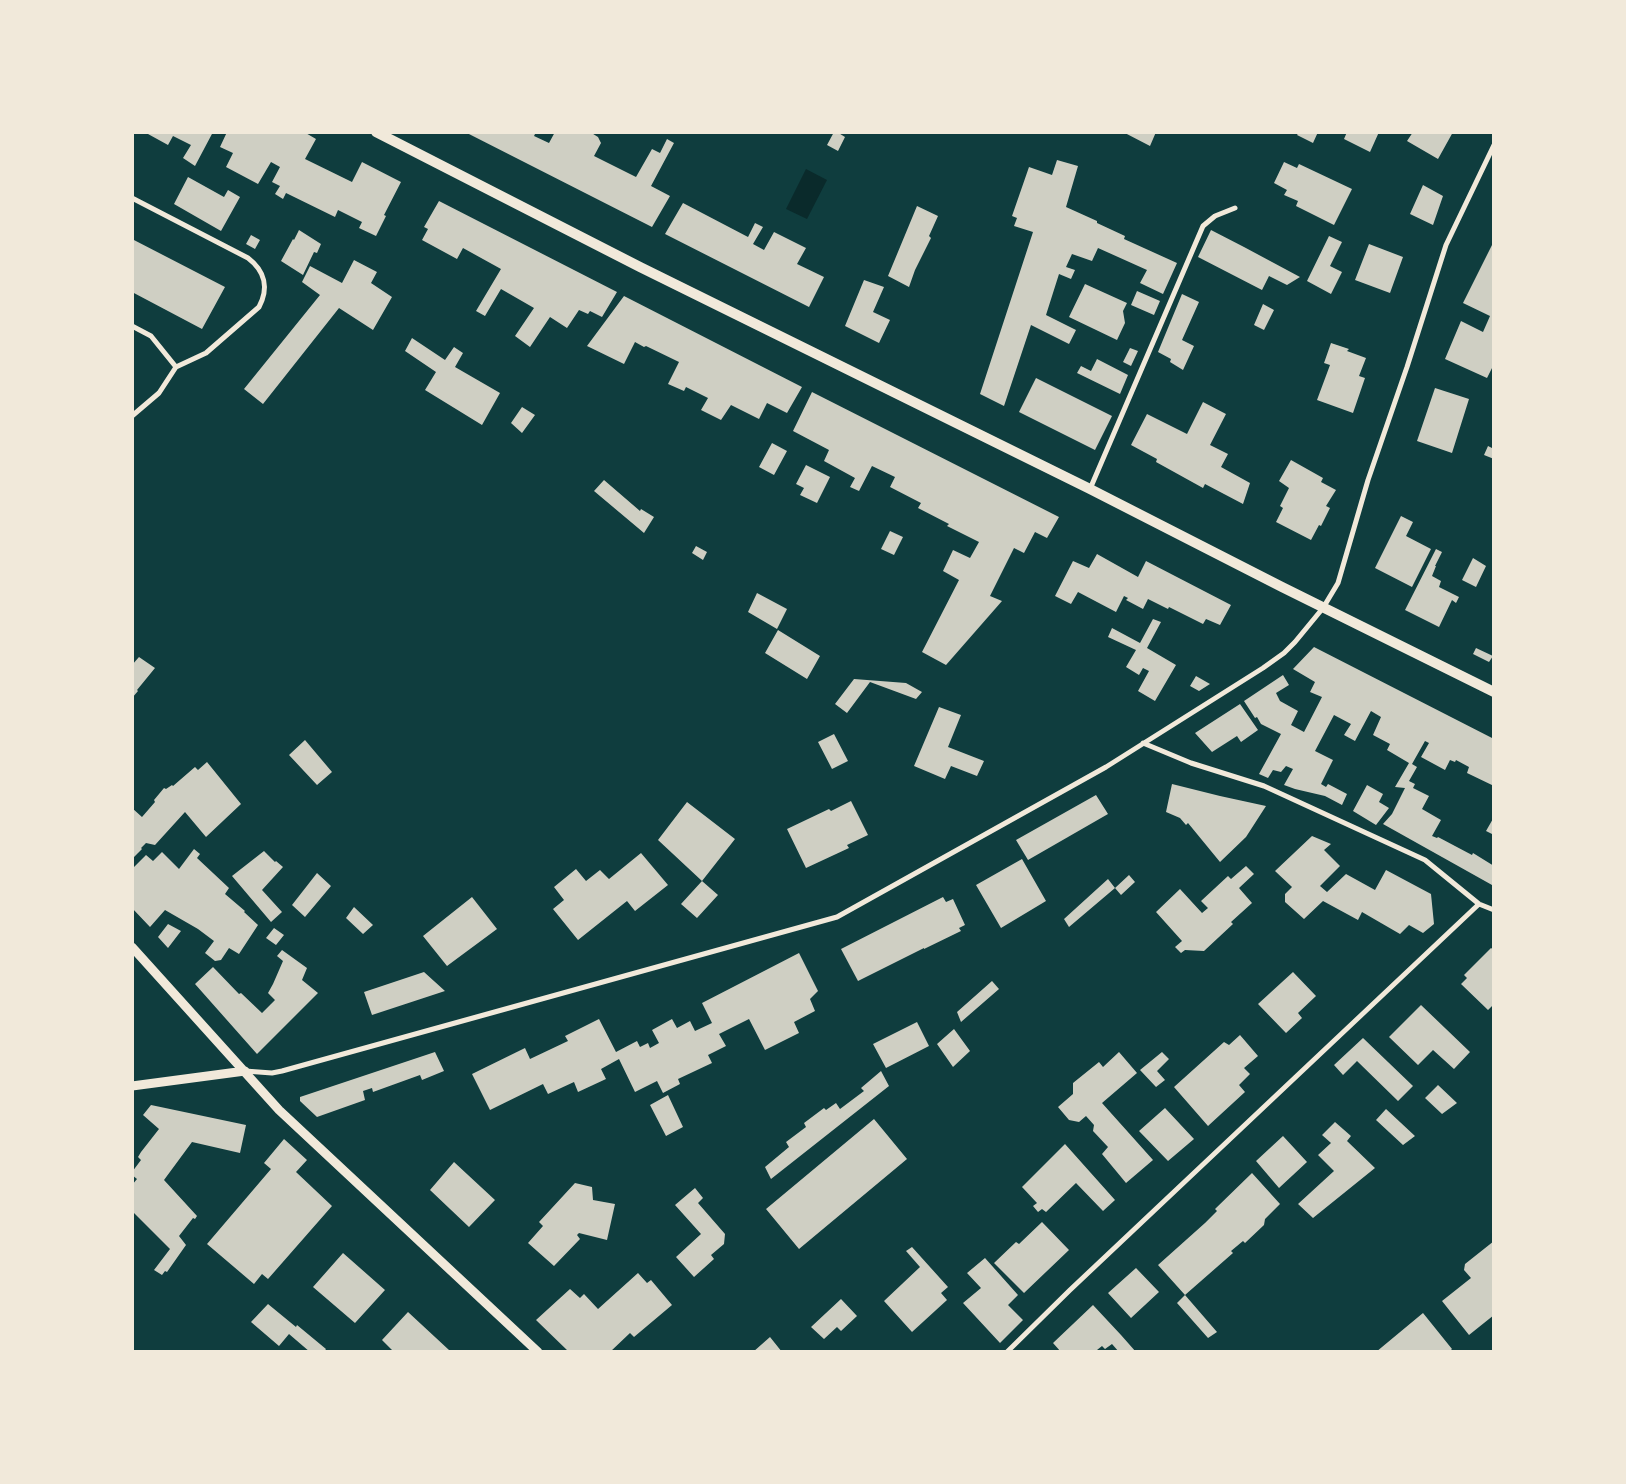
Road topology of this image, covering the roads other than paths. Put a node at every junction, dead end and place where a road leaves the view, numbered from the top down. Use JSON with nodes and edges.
{"nodes":[{"id":1,"x":376,"y":132,"type":"edge"},
{"id":2,"x":1494,"y":145,"type":"edge"},
{"id":3,"x":132,"y":198,"type":"edge"},
{"id":4,"x":1235,"y":208,"type":"dead end"},
{"id":5,"x":132,"y":326,"type":"edge"},
{"id":6,"x":176,"y":367,"type":"junction"},
{"id":7,"x":132,"y":416,"type":"edge"},
{"id":8,"x":1090,"y":489,"type":"junction"},
{"id":9,"x":1323,"y":608,"type":"junction"},
{"id":10,"x":1494,"y":692,"type":"edge"},
{"id":11,"x":1143,"y":743,"type":"junction"},
{"id":12,"x":1479,"y":904,"type":"junction"},
{"id":13,"x":1494,"y":910,"type":"edge"},
{"id":14,"x":132,"y":947,"type":"edge"},
{"id":15,"x":245,"y":1071,"type":"junction"},
{"id":16,"x":132,"y":1086,"type":"edge"},
{"id":17,"x":538,"y":1352,"type":"edge"},
{"id":18,"x":1006,"y":1352,"type":"edge"}],
"edges":[{"from":1,"to":8,"type":"main road"},
{"from":2,"to":9,"type":"street"},
{"from":3,"to":6,"type":"street"},
{"from":4,"to":8,"type":"street"},
{"from":5,"to":6,"type":"street"},
{"from":6,"to":7,"type":"street"},
{"from":8,"to":9,"type":"main road"},
{"from":9,"to":10,"type":"main road"},
{"from":9,"to":11,"type":"street"},
{"from":11,"to":12,"type":"street"},
{"from":11,"to":15,"type":"street"},
{"from":12,"to":13,"type":"street"},
{"from":12,"to":18,"type":"street"},
{"from":14,"to":15,"type":"street"},
{"from":15,"to":16,"type":"street"},
{"from":15,"to":17,"type":"street"}]}
